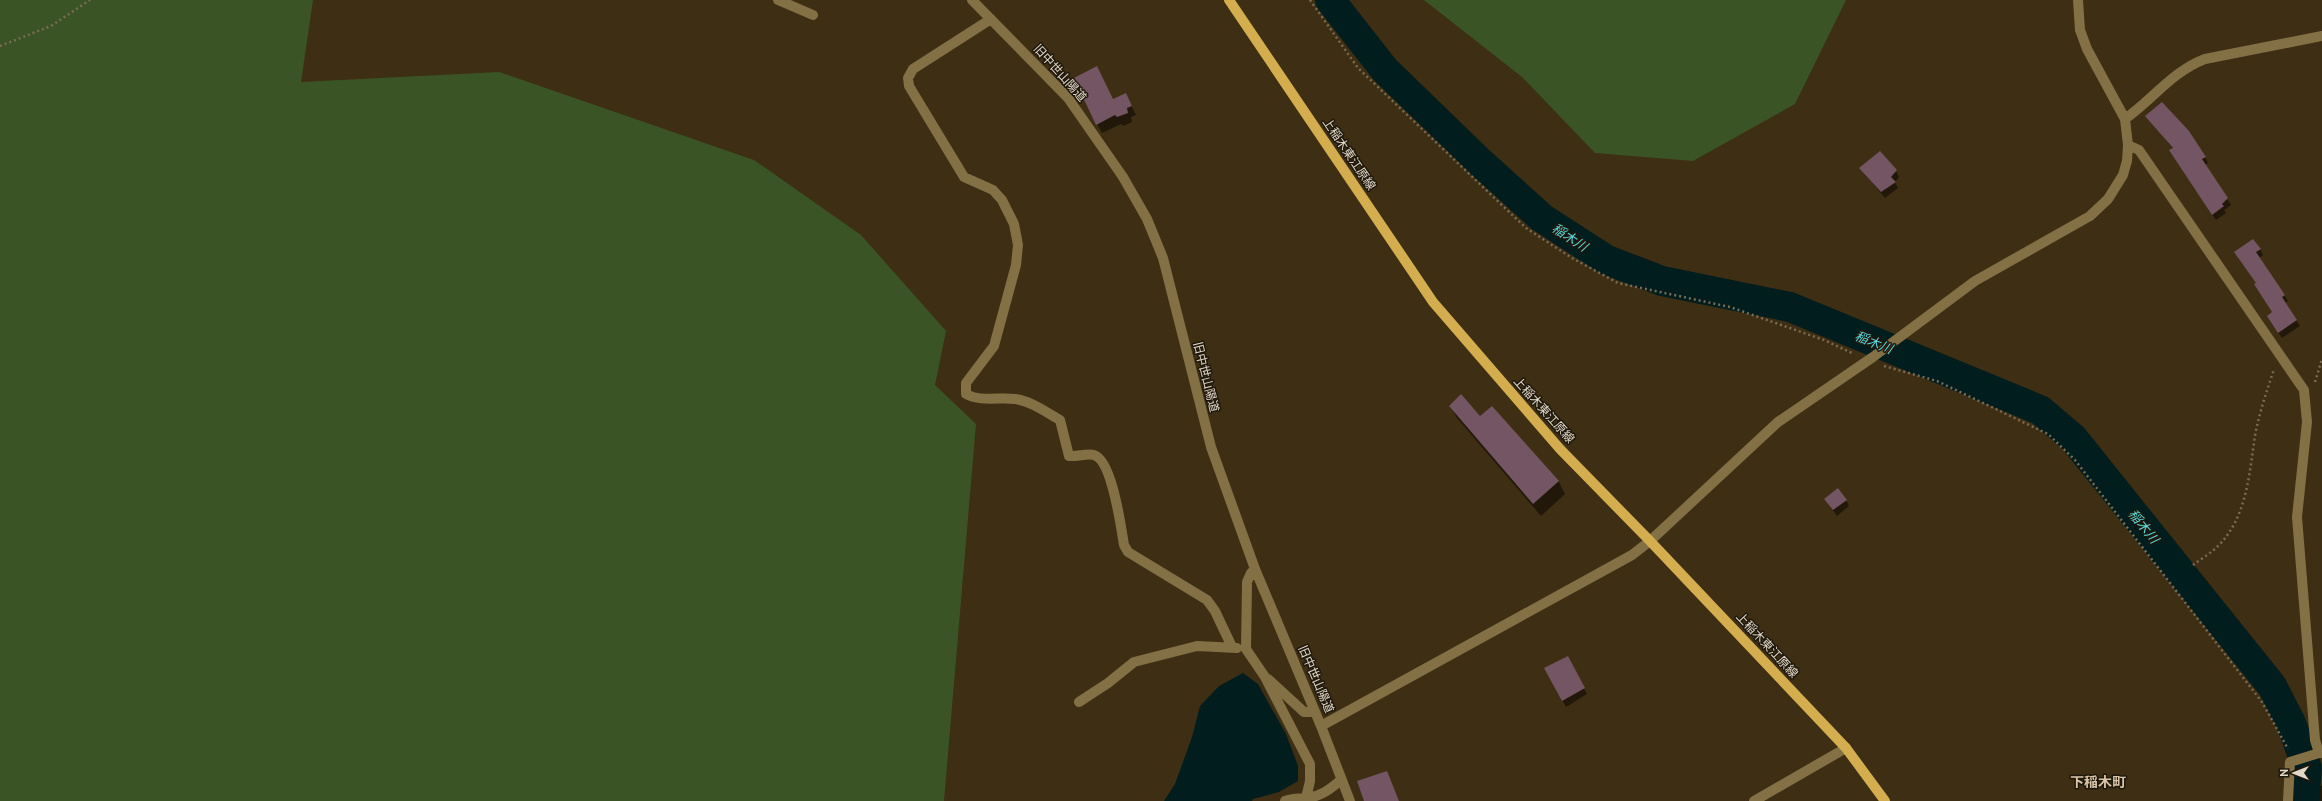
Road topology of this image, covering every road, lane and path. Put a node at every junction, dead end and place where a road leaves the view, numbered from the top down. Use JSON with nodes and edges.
{"nodes":[{"id":1,"x":90,"y":0,"type":"edge"},
{"id":2,"x":778,"y":0,"type":"edge"},
{"id":3,"x":972,"y":0,"type":"edge"},
{"id":4,"x":1229,"y":0,"type":"edge"},
{"id":5,"x":1310,"y":0,"type":"edge"},
{"id":6,"x":2078,"y":0,"type":"edge"},
{"id":7,"x":813,"y":15,"type":"dead end"},
{"id":8,"x":991,"y":19,"type":"junction"},
{"id":9,"x":2322,"y":36,"type":"edge"},
{"id":10,"x":0,"y":46,"type":"edge"},
{"id":11,"x":2125,"y":119,"type":"junction"},
{"id":12,"x":2128,"y":145,"type":"junction"},
{"id":13,"x":2279,"y":353,"type":"junction"},
{"id":14,"x":1870,"y":358,"type":"junction"},
{"id":15,"x":2322,"y":359,"type":"edge"},
{"id":16,"x":2305,"y":397,"type":"junction"},
{"id":17,"x":1650,"y":541,"type":"junction"},
{"id":18,"x":2194,"y":565,"type":"dead end"},
{"id":19,"x":1255,"y":569,"type":"junction"},
{"id":20,"x":1232,"y":647,"type":"junction"},
{"id":21,"x":1246,"y":648,"type":"junction"},
{"id":22,"x":1265,"y":677,"type":"junction"},
{"id":23,"x":1079,"y":702,"type":"dead end"},
{"id":24,"x":1315,"y":712,"type":"junction"},
{"id":25,"x":1321,"y":726,"type":"junction"},
{"id":26,"x":1846,"y":748,"type":"junction"},
{"id":27,"x":2318,"y":754,"type":"edge"},
{"id":28,"x":2292,"y":760,"type":"junction"},
{"id":29,"x":1341,"y":780,"type":"junction"},
{"id":30,"x":1306,"y":798,"type":"junction"},
{"id":31,"x":1285,"y":801,"type":"edge"},
{"id":32,"x":1350,"y":801,"type":"edge"},
{"id":33,"x":1754,"y":801,"type":"edge"},
{"id":34,"x":1885,"y":801,"type":"edge"},
{"id":35,"x":2288,"y":801,"type":"edge"}],
"edges":[{"from":1,"to":10,"type":"path"},
{"from":2,"to":7,"type":"street"},
{"from":3,"to":8,"type":"street","name":"旧中世山陽道"},
{"from":4,"to":17,"type":"main road","name":"上稲木東江原線"},
{"from":5,"to":14,"type":"path"},
{"from":6,"to":11,"type":"street"},
{"from":8,"to":19,"type":"street","name":"旧中世山陽道"},
{"from":8,"to":20,"type":"street"},
{"from":9,"to":11,"type":"street"},
{"from":11,"to":12,"type":"street"},
{"from":12,"to":13,"type":"street"},
{"from":12,"to":14,"type":"street"},
{"from":13,"to":16,"type":"street"},
{"from":13,"to":18,"type":"path"},
{"from":14,"to":17,"type":"street"},
{"from":14,"to":28,"type":"path"},
{"from":15,"to":16,"type":"path"},
{"from":16,"to":27,"type":"street"},
{"from":17,"to":25,"type":"street"},
{"from":17,"to":26,"type":"main road","name":"上稲木東江原線"},
{"from":19,"to":21,"type":"street"},
{"from":19,"to":24,"type":"street","name":"旧中世山陽道"},
{"from":20,"to":21,"type":"street"},
{"from":20,"to":23,"type":"street"},
{"from":21,"to":22,"type":"street"},
{"from":22,"to":24,"type":"street"},
{"from":22,"to":30,"type":"street"},
{"from":24,"to":25,"type":"street","name":"旧中世山陽道"},
{"from":25,"to":29,"type":"street","name":"旧中世山陽道"},
{"from":26,"to":33,"type":"street"},
{"from":26,"to":34,"type":"main road","name":"上稲木東江原線"},
{"from":27,"to":28,"type":"street"},
{"from":28,"to":35,"type":"street"},
{"from":29,"to":30,"type":"street"},
{"from":29,"to":32,"type":"street","name":"旧中世山陽道"},
{"from":30,"to":31,"type":"street"}]}
